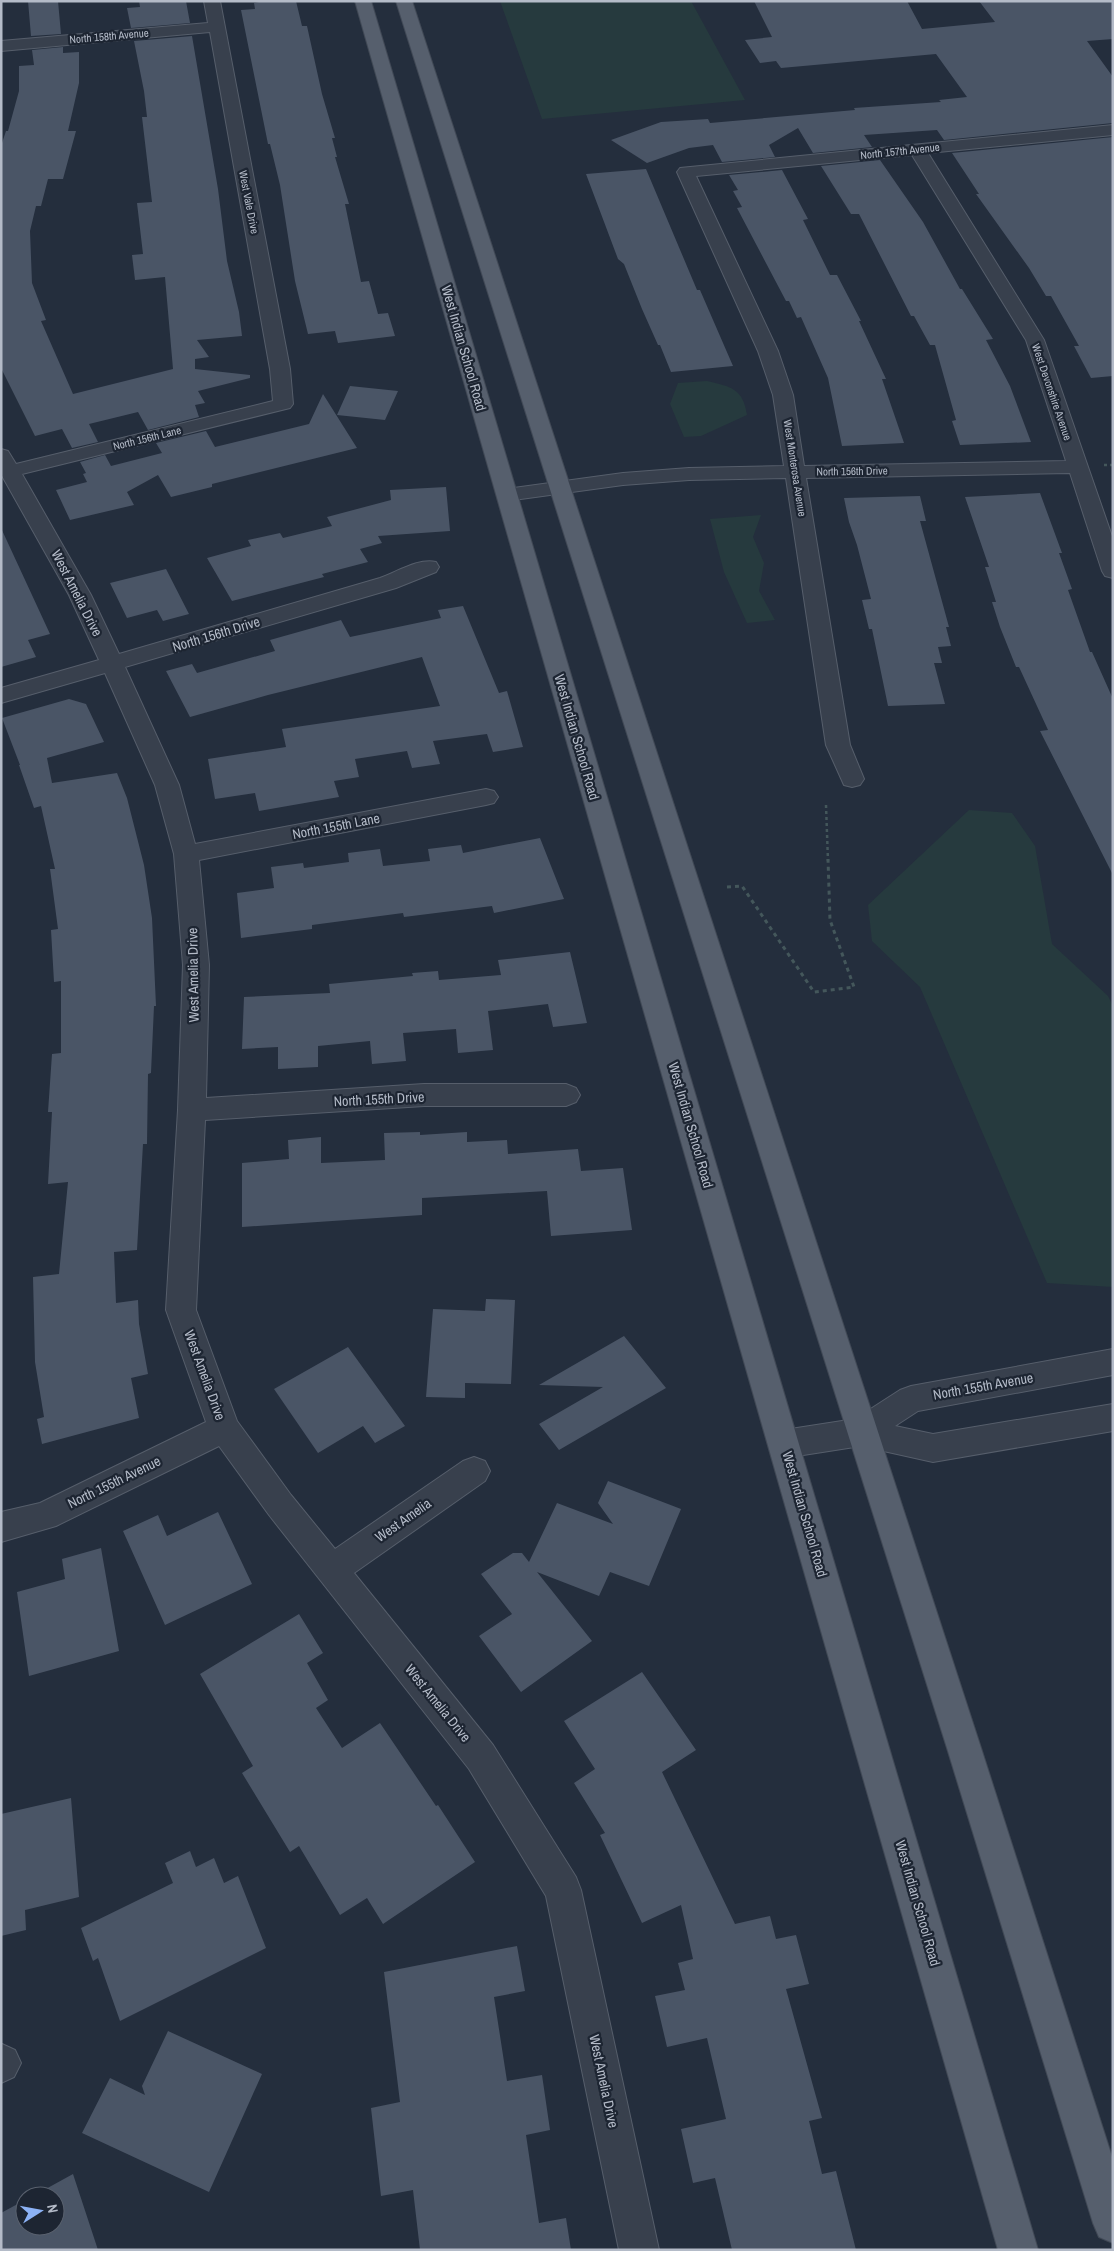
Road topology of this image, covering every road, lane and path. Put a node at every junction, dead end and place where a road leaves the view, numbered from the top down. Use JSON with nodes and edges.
{"nodes":[{"id":1,"x":212,"y":1,"type":"edge"},
{"id":2,"x":364,"y":1,"type":"edge"},
{"id":3,"x":404,"y":1,"type":"edge"},
{"id":4,"x":217,"y":27,"type":"junction"},
{"id":5,"x":1,"y":46,"type":"edge"},
{"id":6,"x":1113,"y":130,"type":"edge"},
{"id":7,"x":917,"y":150,"type":"junction"},
{"id":8,"x":686,"y":172,"type":"joint"},
{"id":9,"x":283,"y":404,"type":"joint"},
{"id":10,"x":6,"y":463,"type":"edge"},
{"id":11,"x":1078,"y":467,"type":"junction"},
{"id":12,"x":796,"y":472,"type":"junction"},
{"id":13,"x":559,"y":488,"type":"junction"},
{"id":14,"x":507,"y":495,"type":"junction"},
{"id":15,"x":428,"y":567,"type":"dead end"},
{"id":16,"x":1113,"y":571,"type":"edge"},
{"id":17,"x":113,"y":665,"type":"junction"},
{"id":18,"x":1,"y":696,"type":"edge"},
{"id":19,"x":852,"y":779,"type":"dead end"},
{"id":20,"x":486,"y":797,"type":"dead end"},
{"id":21,"x":826,"y":806,"type":"dead end"},
{"id":22,"x":186,"y":854,"type":"junction"},
{"id":23,"x":727,"y":887,"type":"dead end"},
{"id":24,"x":566,"y":1095,"type":"dead end"},
{"id":25,"x":192,"y":1110,"type":"junction"},
{"id":26,"x":1113,"y":1362,"type":"edge"},
{"id":27,"x":1113,"y":1416,"type":"edge"},
{"id":28,"x":224,"y":1428,"type":"junction"},
{"id":29,"x":861,"y":1432,"type":"junction"},
{"id":30,"x":784,"y":1444,"type":"junction"},
{"id":31,"x":474,"y":1471,"type":"dead end"},
{"id":32,"x":1,"y":1527,"type":"edge"},
{"id":33,"x":332,"y":1570,"type":"junction"},
{"id":34,"x":1113,"y":2223,"type":"edge"},
{"id":35,"x":639,"y":2250,"type":"edge"},
{"id":36,"x":1018,"y":2250,"type":"edge"}],
"edges":[{"from":1,"to":4,"type":"street","name":"West Vale Drive"},
{"from":2,"to":14,"type":"main road","name":"West Indian School Road"},
{"from":3,"to":13,"type":"main road"},
{"from":4,"to":5,"type":"street","name":"North 158th Avenue"},
{"from":4,"to":9,"type":"street","name":"West Vale Drive"},
{"from":6,"to":7,"type":"street","name":"North 157th Avenue"},
{"from":7,"to":8,"type":"street","name":"North 157th Avenue"},
{"from":7,"to":11,"type":"street","name":"West Devonshire Avenue"},
{"from":8,"to":12,"type":"street","name":"West Monterosa Avenue"},
{"from":9,"to":10,"type":"street","name":"North 156th Lane"},
{"from":10,"to":17,"type":"street","name":"West Amelia Drive"},
{"from":11,"to":12,"type":"street","name":"North 156th Drive"},
{"from":11,"to":16,"type":"street","name":"West Devonshire Avenue"},
{"from":12,"to":13,"type":"street","name":"North 156th Drive"},
{"from":12,"to":19,"type":"street","name":"West Monterosa Avenue"},
{"from":13,"to":14,"type":"street","name":"North 156th Drive"},
{"from":13,"to":29,"type":"main road"},
{"from":14,"to":30,"type":"main road","name":"West Indian School Road"},
{"from":15,"to":17,"type":"street","name":"North 156th Drive"},
{"from":17,"to":18,"type":"street","name":"North 156th Drive"},
{"from":17,"to":22,"type":"street","name":"West Amelia Drive"},
{"from":20,"to":22,"type":"street","name":"North 155th Lane"},
{"from":21,"to":23,"type":"path"},
{"from":22,"to":25,"type":"street","name":"West Amelia Drive"},
{"from":24,"to":25,"type":"street","name":"North 155th Drive"},
{"from":25,"to":28,"type":"street","name":"West Amelia Drive"},
{"from":26,"to":29,"type":"street","name":"North 155th Avenue"},
{"from":27,"to":29,"type":"street","name":"North 155th Avenue"},
{"from":28,"to":32,"type":"street","name":"North 155th Avenue"},
{"from":28,"to":33,"type":"street","name":"West Amelia Drive"},
{"from":29,"to":30,"type":"street","name":"North 155th Avenue"},
{"from":29,"to":34,"type":"main road"},
{"from":30,"to":36,"type":"main road","name":"West Indian School Road"},
{"from":31,"to":33,"type":"street","name":"West Amelia"},
{"from":33,"to":35,"type":"street","name":"West Amelia Drive"}]}
